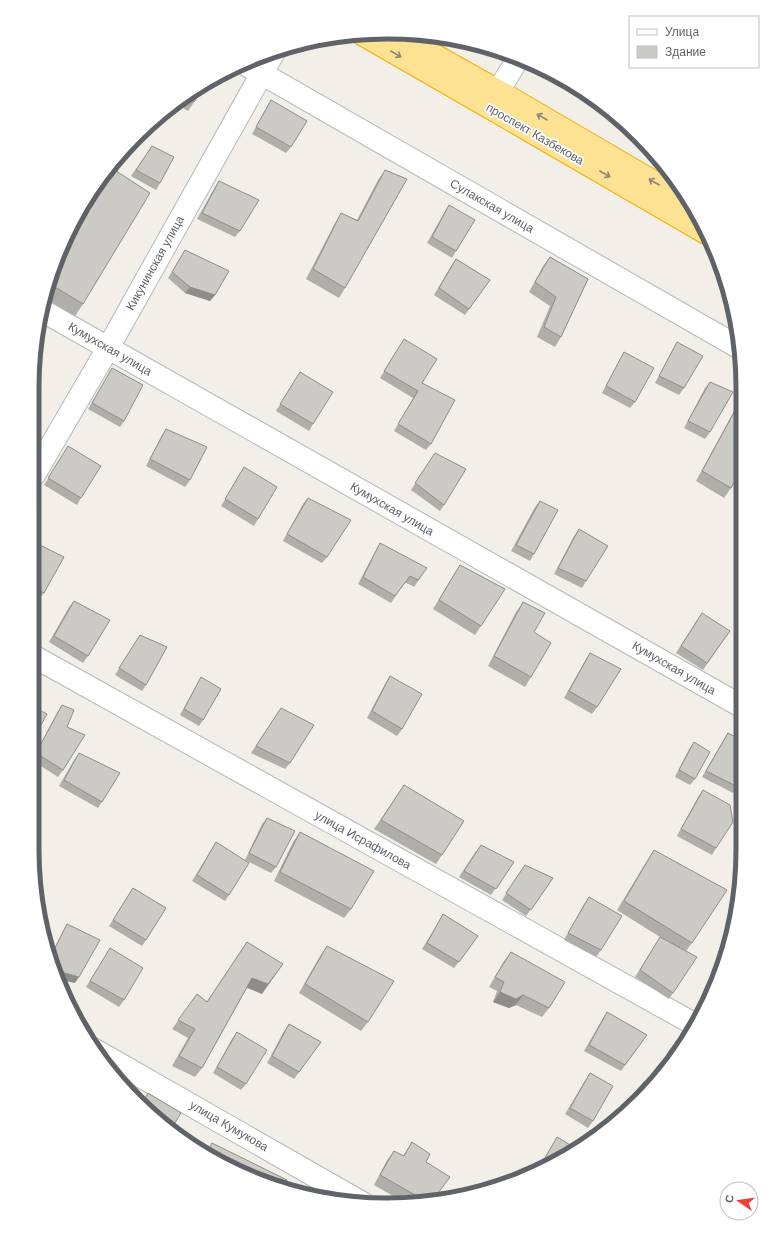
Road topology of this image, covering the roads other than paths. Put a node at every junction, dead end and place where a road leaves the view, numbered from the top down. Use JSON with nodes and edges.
{"nodes":[{"id":1,"x":372,"y":40,"type":"edge"},
{"id":2,"x":407,"y":40,"type":"edge"},
{"id":3,"x":515,"y":63,"type":"edge"},
{"id":4,"x":253,"y":69,"type":"edge"},
{"id":5,"x":498,"y":91,"type":"junction"},
{"id":6,"x":679,"y":196,"type":"edge"},
{"id":7,"x":697,"y":228,"type":"edge"},
{"id":8,"x":47,"y":314,"type":"edge"},
{"id":9,"x":733,"y":344,"type":"edge"},
{"id":10,"x":108,"y":348,"type":"junction"},
{"id":11,"x":39,"y":466,"type":"edge"},
{"id":12,"x":39,"y":659,"type":"edge"},
{"id":13,"x":736,"y":703,"type":"edge"},
{"id":14,"x":690,"y":1022,"type":"edge"},
{"id":15,"x":108,"y":1058,"type":"edge"},
{"id":16,"x":349,"y":1196,"type":"edge"}],
"edges":[{"from":1,"to":7,"type":"highway","name":"проспект Казбекова","one_way":true},
{"from":2,"to":5,"type":"highway","name":"проспект Казбекова"},
{"from":3,"to":5,"type":"street"},
{"from":4,"to":9,"type":"street","name":"Сулакская улица"},
{"from":4,"to":10,"type":"street","name":"Кикунинская улица"},
{"from":6,"to":5,"type":"highway","name":"проспект Казбекова","one_way":true},
{"from":8,"to":10,"type":"street","name":"Кумухская улица"},
{"from":10,"to":11,"type":"street","name":"Кикунинская улица"},
{"from":10,"to":13,"type":"street","name":"Кумухская улица"},
{"from":12,"to":14,"type":"street","name":"улица Исрафилова"},
{"from":15,"to":16,"type":"street","name":"улица Кумукова"}]}
